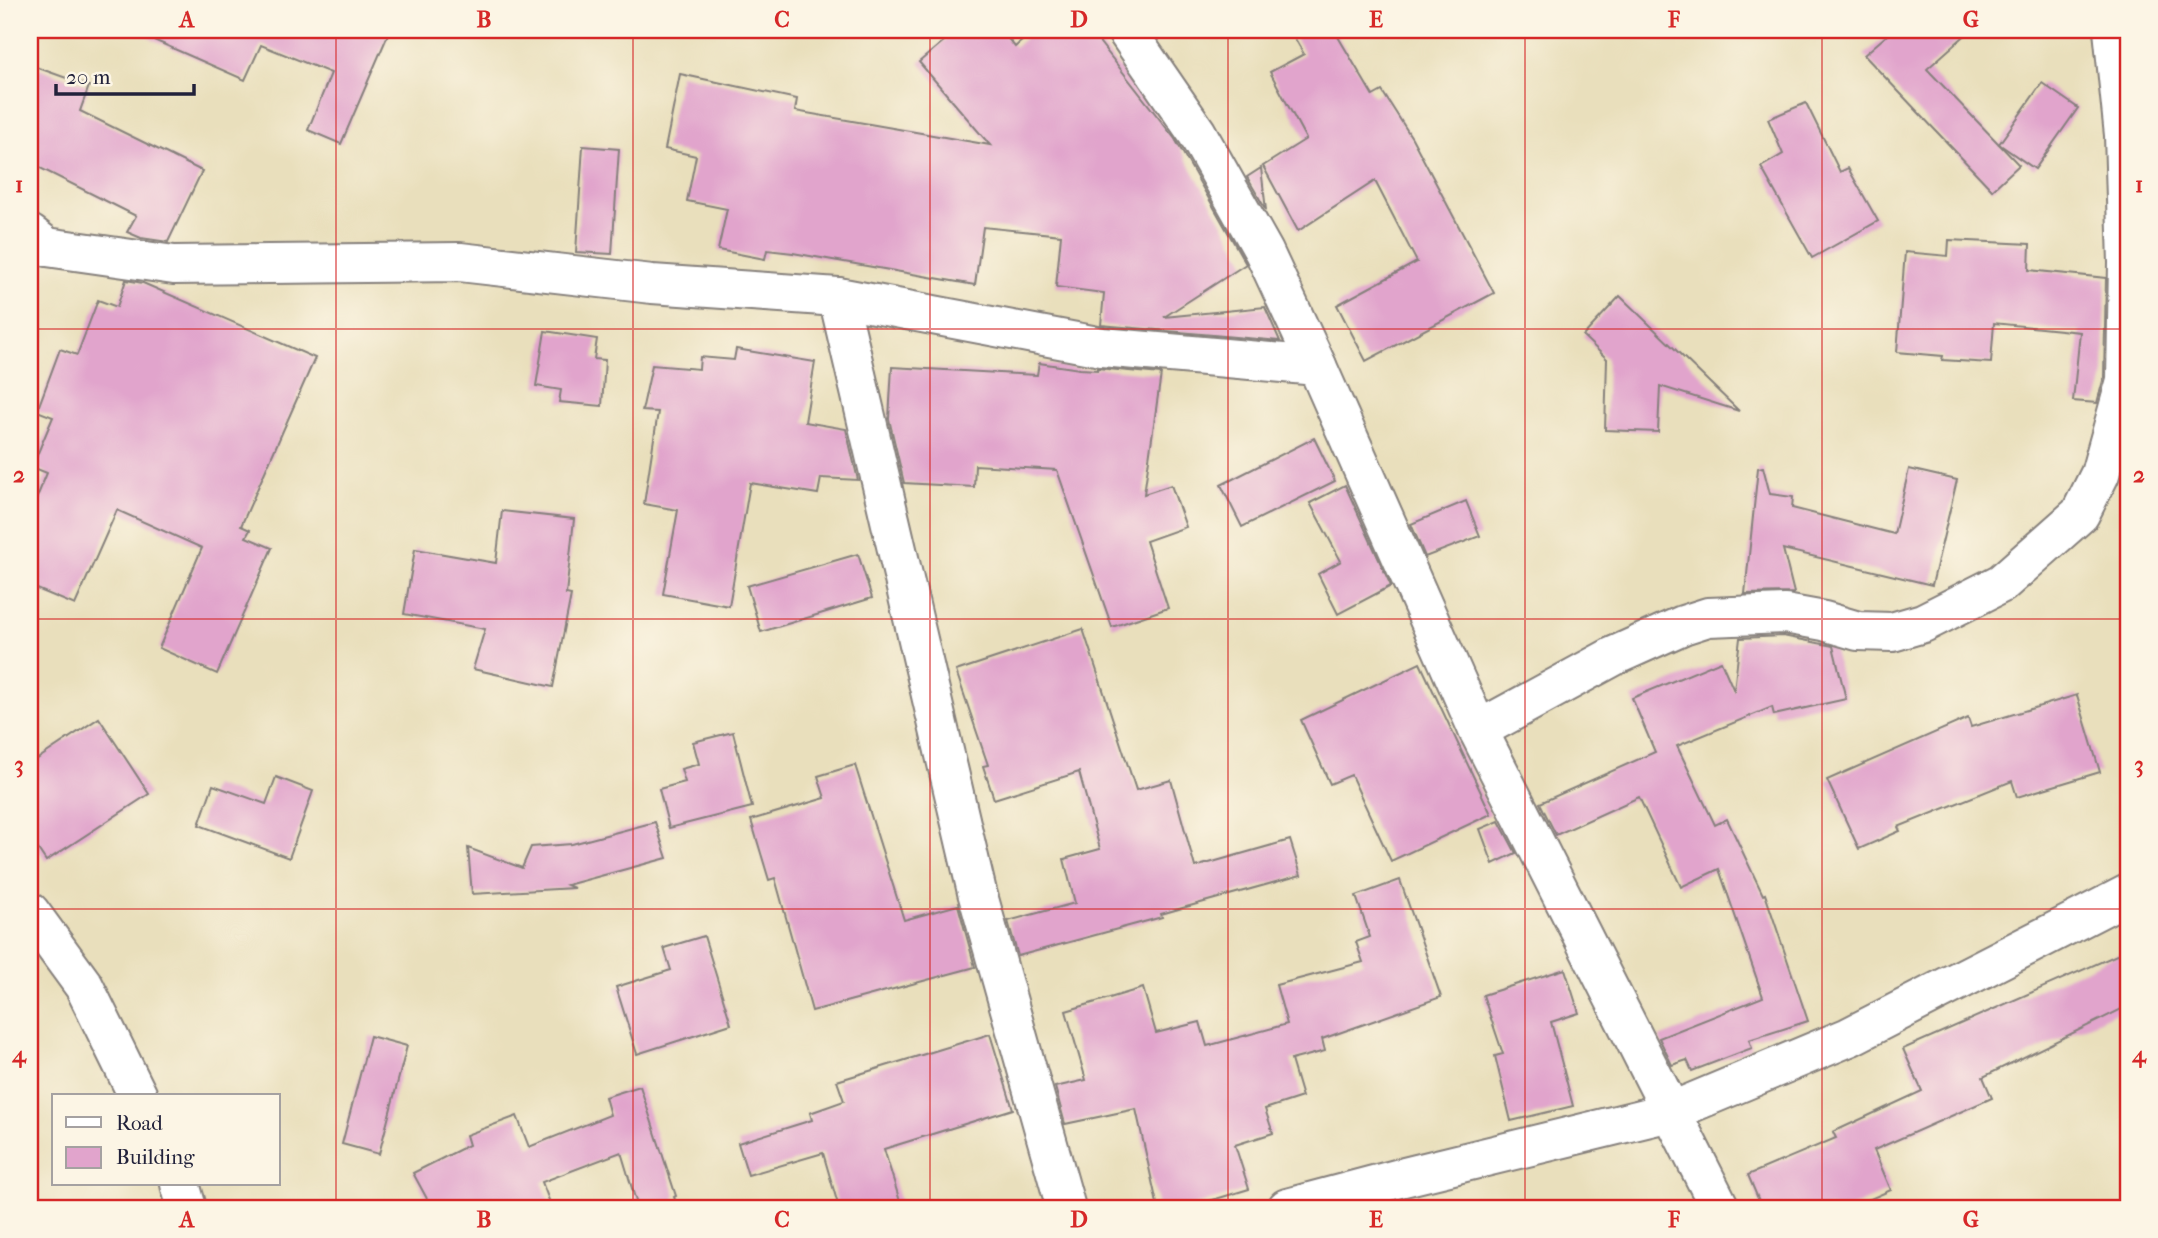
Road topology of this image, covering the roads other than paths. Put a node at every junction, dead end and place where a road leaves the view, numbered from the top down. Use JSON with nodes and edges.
{"nodes":[{"id":1,"x":1126,"y":30,"type":"edge"},
{"id":2,"x":2113,"y":30,"type":"edge"},
{"id":3,"x":30,"y":234,"type":"edge"},
{"id":4,"x":838,"y":297,"type":"junction"},
{"id":5,"x":1317,"y":366,"type":"junction"},
{"id":6,"x":1478,"y":730,"type":"junction"},
{"id":7,"x":2128,"y":894,"type":"edge"},
{"id":8,"x":30,"y":912,"type":"edge"},
{"id":9,"x":137,"y":1094,"type":"edge"},
{"id":10,"x":1670,"y":1112,"type":"junction"},
{"id":11,"x":181,"y":1186,"type":"edge"},
{"id":12,"x":187,"y":1208,"type":"edge"},
{"id":13,"x":1066,"y":1208,"type":"edge"},
{"id":14,"x":1287,"y":1208,"type":"edge"},
{"id":15,"x":1720,"y":1208,"type":"edge"}],
"edges":[{"from":1,"to":5,"type":"street"},
{"from":2,"to":6,"type":"street"},
{"from":3,"to":4,"type":"street"},
{"from":4,"to":5,"type":"street"},
{"from":4,"to":13,"type":"street"},
{"from":5,"to":6,"type":"street"},
{"from":6,"to":10,"type":"street"},
{"from":7,"to":10,"type":"street"},
{"from":8,"to":9,"type":"street"},
{"from":10,"to":14,"type":"street"},
{"from":10,"to":15,"type":"street"},
{"from":11,"to":12,"type":"street"}]}
